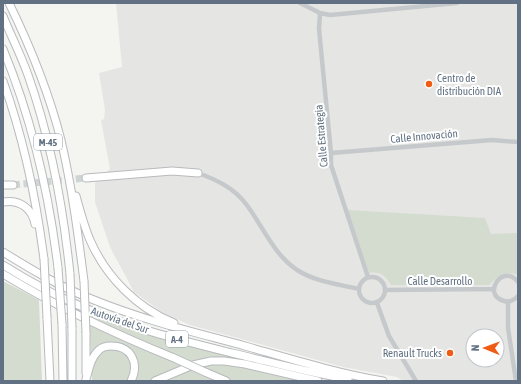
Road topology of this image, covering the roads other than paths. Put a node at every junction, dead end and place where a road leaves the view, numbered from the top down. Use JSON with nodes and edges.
{"nodes":[{"id":1,"x":9,"y":3,"type":"edge"},
{"id":2,"x":300,"y":3,"type":"edge"},
{"id":3,"x":456,"y":3,"type":"edge"},
{"id":4,"x":320,"y":13,"type":"junction"},
{"id":5,"x":3,"y":16,"type":"edge"},
{"id":6,"x":3,"y":49,"type":"edge"},
{"id":7,"x":3,"y":81,"type":"edge"},
{"id":8,"x":518,"y":142,"type":"edge"},
{"id":9,"x":331,"y":153,"type":"junction"},
{"id":10,"x":198,"y":173,"type":"joint"},
{"id":11,"x":68,"y":174,"type":"junction"},
{"id":12,"x":86,"y":178,"type":"tunnel mouth"},
{"id":13,"x":3,"y":185,"type":"edge"},
{"id":14,"x":13,"y":185,"type":"tunnel mouth"},
{"id":15,"x":3,"y":202,"type":"edge"},
{"id":16,"x":3,"y":252,"type":"edge"},
{"id":17,"x":44,"y":259,"type":"junction"},
{"id":18,"x":3,"y":265,"type":"edge"},
{"id":19,"x":3,"y":274,"type":"edge"},
{"id":20,"x":368,"y":277,"type":"junction"},
{"id":21,"x":518,"y":282,"type":"edge"},
{"id":22,"x":359,"y":289,"type":"junction"},
{"id":23,"x":386,"y":290,"type":"junction"},
{"id":24,"x":494,"y":290,"type":"junction"},
{"id":25,"x":518,"y":296,"type":"edge"},
{"id":26,"x":508,"y":302,"type":"junction"},
{"id":27,"x":377,"y":303,"type":"junction"},
{"id":28,"x":200,"y":334,"type":"junction"},
{"id":29,"x":50,"y":380,"type":"edge"},
{"id":30,"x":63,"y":380,"type":"edge"},
{"id":31,"x":72,"y":380,"type":"edge"},
{"id":32,"x":86,"y":380,"type":"edge"},
{"id":33,"x":131,"y":381,"type":"edge"},
{"id":34,"x":155,"y":381,"type":"edge"},
{"id":35,"x":226,"y":381,"type":"edge"},
{"id":36,"x":318,"y":381,"type":"edge"},
{"id":37,"x":362,"y":381,"type":"edge"},
{"id":38,"x":383,"y":381,"type":"edge"},
{"id":39,"x":416,"y":381,"type":"edge"},
{"id":40,"x":516,"y":381,"type":"edge"}],
"edges":[{"from":1,"to":11,"type":"highway"},
{"from":2,"to":4,"type":"street"},
{"from":3,"to":4,"type":"street"},
{"from":4,"to":9,"type":"street","name":"Calle Estrategia"},
{"from":5,"to":31,"type":"highway","number":"M-45","bridge":true},
{"from":6,"to":30,"type":"highway","number":"M-45","bridge":true},
{"from":7,"to":17,"type":"highway"},
{"from":8,"to":9,"type":"street","name":"Calle Innovación"},
{"from":9,"to":20,"type":"street","name":"Calle Estrategia"},
{"from":10,"to":12,"type":"highway"},
{"from":10,"to":22,"type":"street"},
{"from":11,"to":28,"type":"highway"},
{"from":11,"to":32,"type":"highway","bridge":true},
{"from":13,"to":14,"type":"highway"},
{"from":15,"to":17,"type":"highway"},
{"from":16,"to":28,"type":"highway"},
{"from":17,"to":29,"type":"highway","bridge":true},
{"from":18,"to":37,"type":"highway","name":"Autovía del Sur","number":"A-4"},
{"from":19,"to":35,"type":"highway","name":"Autovía del Sur","number":"A-4","bridge":true},
{"from":20,"to":22,"type":"street"},
{"from":20,"to":23,"type":"street"},
{"from":21,"to":24,"type":"street"},
{"from":22,"to":27,"type":"street"},
{"from":23,"to":24,"type":"street","name":"Calle Desarrollo"},
{"from":23,"to":27,"type":"street"},
{"from":24,"to":26,"type":"street"},
{"from":25,"to":26,"type":"street"},
{"from":26,"to":40,"type":"street"},
{"from":27,"to":39,"type":"street"},
{"from":28,"to":38,"type":"highway"},
{"from":32,"to":33,"type":"highway"},
{"from":34,"to":36,"type":"highway"}]}
